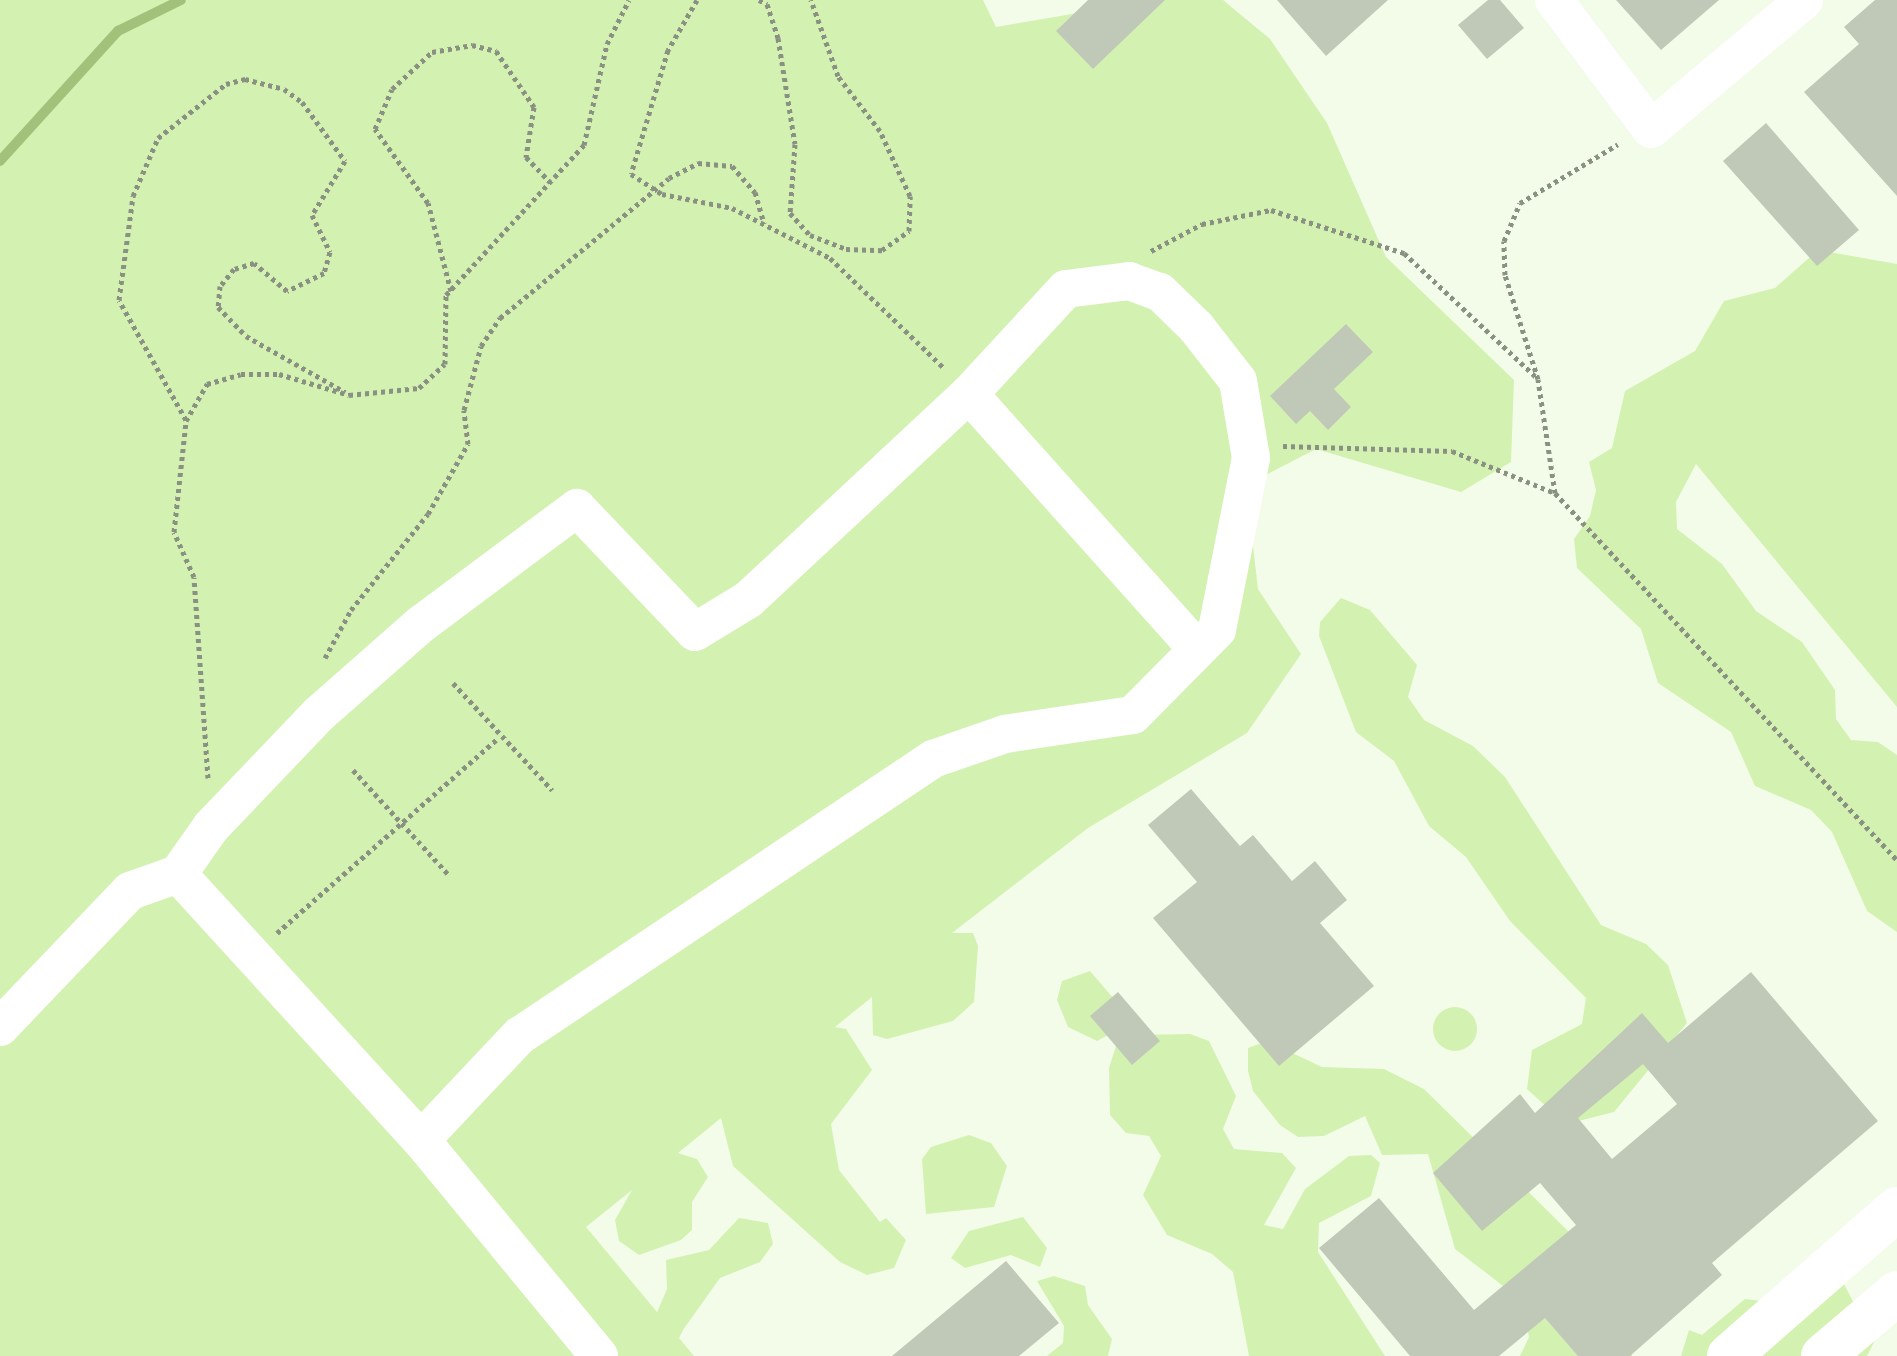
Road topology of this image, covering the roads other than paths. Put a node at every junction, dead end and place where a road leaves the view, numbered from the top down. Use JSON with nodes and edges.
{"nodes":[{"id":1,"x":1554,"y":0,"type":"edge"},
{"id":2,"x":1804,"y":0,"type":"edge"},
{"id":3,"x":969,"y":394,"type":"junction"},
{"id":4,"x":1197,"y":649,"type":"junction"},
{"id":5,"x":178,"y":874,"type":"junction"},
{"id":6,"x":0,"y":1027,"type":"edge"},
{"id":7,"x":421,"y":1140,"type":"junction"},
{"id":8,"x":1897,"y":1209,"type":"edge"},
{"id":9,"x":1897,"y":1293,"type":"edge"},
{"id":10,"x":599,"y":1356,"type":"edge"},
{"id":11,"x":1729,"y":1356,"type":"edge"},
{"id":12,"x":1823,"y":1356,"type":"edge"}],
"edges":[{"from":1,"to":2,"type":"street"},
{"from":3,"to":4,"type":"street"},
{"from":3,"to":4,"type":"street"},
{"from":3,"to":5,"type":"street"},
{"from":4,"to":7,"type":"street"},
{"from":5,"to":6,"type":"street"},
{"from":5,"to":7,"type":"street"},
{"from":7,"to":10,"type":"street"},
{"from":8,"to":11,"type":"main road"},
{"from":9,"to":12,"type":"main road"}]}
